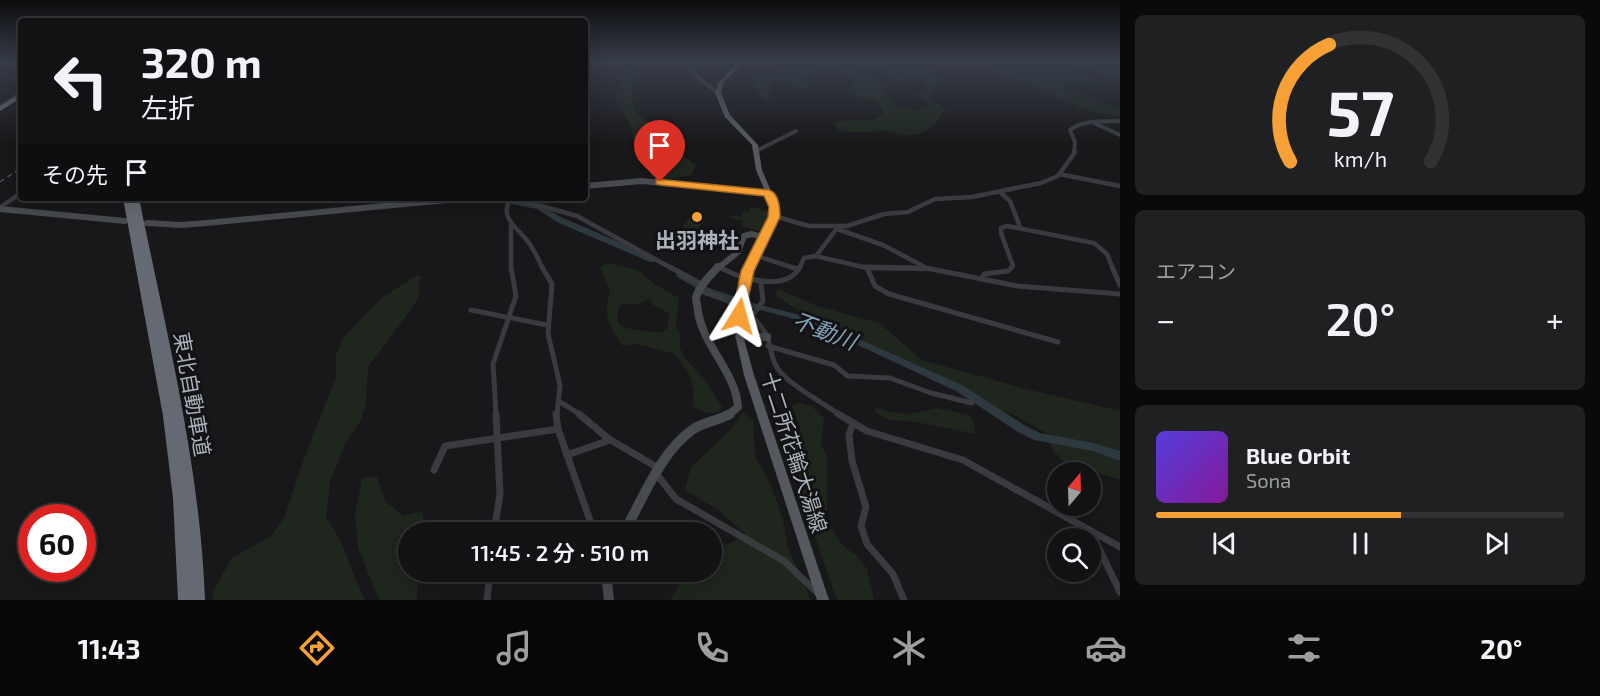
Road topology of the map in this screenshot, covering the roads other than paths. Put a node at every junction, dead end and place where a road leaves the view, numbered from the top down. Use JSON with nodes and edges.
{"nodes":[{"id":1,"x":713,"y":89,"type":"edge"},
{"id":2,"x":719,"y":89,"type":"edge"},
{"id":3,"x":718,"y":93,"type":"junction"},
{"id":4,"x":18,"y":97,"type":"edge"},
{"id":5,"x":0,"y":109,"type":"edge"},
{"id":6,"x":1120,"y":121,"type":"edge"},
{"id":7,"x":1091,"y":122,"type":"junction"},
{"id":8,"x":796,"y":131,"type":"dead end"},
{"id":9,"x":1120,"y":135,"type":"edge"},
{"id":10,"x":756,"y":151,"type":"junction"},
{"id":11,"x":1059,"y":174,"type":"junction"},
{"id":12,"x":588,"y":186,"type":"edge"},
{"id":13,"x":1120,"y":186,"type":"edge"},
{"id":14,"x":1000,"y":192,"type":"junction"},
{"id":15,"x":769,"y":193,"type":"junction"},
{"id":16,"x":18,"y":195,"type":"edge"},
{"id":17,"x":128,"y":201,"type":"edge"},
{"id":18,"x":136,"y":201,"type":"edge"},
{"id":19,"x":436,"y":201,"type":"edge"},
{"id":20,"x":510,"y":201,"type":"edge"},
{"id":21,"x":514,"y":201,"type":"edge"},
{"id":22,"x":1,"y":208,"type":"edge"},
{"id":23,"x":774,"y":216,"type":"junction"},
{"id":24,"x":124,"y":220,"type":"dead end"},
{"id":25,"x":147,"y":223,"type":"dead end"},
{"id":26,"x":511,"y":225,"type":"junction"},
{"id":27,"x":1020,"y":227,"type":"junction"},
{"id":28,"x":837,"y":228,"type":"junction"},
{"id":29,"x":762,"y":237,"type":"junction"},
{"id":30,"x":754,"y":255,"type":"junction"},
{"id":31,"x":816,"y":256,"type":"junction"},
{"id":32,"x":718,"y":267,"type":"junction"},
{"id":33,"x":867,"y":268,"type":"junction"},
{"id":34,"x":926,"y":268,"type":"junction"},
{"id":35,"x":798,"y":269,"type":"junction"},
{"id":36,"x":744,"y":279,"type":"junction"},
{"id":37,"x":981,"y":279,"type":"junction"},
{"id":38,"x":761,"y":282,"type":"junction"},
{"id":39,"x":1120,"y":285,"type":"edge"},
{"id":40,"x":701,"y":288,"type":"junction"},
{"id":41,"x":1120,"y":294,"type":"edge"},
{"id":42,"x":471,"y":310,"type":"dead end"},
{"id":43,"x":752,"y":315,"type":"junction"},
{"id":44,"x":510,"y":319,"type":"junction"},
{"id":45,"x":547,"y":325,"type":"junction"},
{"id":46,"x":739,"y":336,"type":"junction"},
{"id":47,"x":767,"y":342,"type":"junction"},
{"id":48,"x":1058,"y":342,"type":"dead end"},
{"id":49,"x":736,"y":391,"type":"junction"},
{"id":50,"x":755,"y":394,"type":"junction"},
{"id":51,"x":560,"y":402,"type":"junction"},
{"id":52,"x":972,"y":403,"type":"dead end"},
{"id":53,"x":853,"y":423,"type":"junction"},
{"id":54,"x":558,"y":429,"type":"junction"},
{"id":55,"x":498,"y":437,"type":"junction"},
{"id":56,"x":610,"y":440,"type":"junction"},
{"id":57,"x":567,"y":455,"type":"junction"},
{"id":58,"x":434,"y":470,"type":"dead end"},
{"id":59,"x":660,"y":473,"type":"junction"},
{"id":60,"x":496,"y":522,"type":"edge"},
{"id":61,"x":590,"y":522,"type":"edge"},
{"id":62,"x":630,"y":522,"type":"edge"},
{"id":63,"x":1085,"y":528,"type":"edge"},
{"id":64,"x":1101,"y":537,"type":"edge"},
{"id":65,"x":1120,"y":547,"type":"edge"},
{"id":66,"x":1101,"y":553,"type":"edge"},
{"id":67,"x":489,"y":582,"type":"edge"},
{"id":68,"x":607,"y":582,"type":"edge"},
{"id":69,"x":1120,"y":592,"type":"edge"},
{"id":70,"x":823,"y":599,"type":"edge"},
{"id":71,"x":185,"y":600,"type":"edge"},
{"id":72,"x":198,"y":600,"type":"edge"},
{"id":73,"x":487,"y":600,"type":"edge"},
{"id":74,"x":609,"y":600,"type":"edge"},
{"id":75,"x":904,"y":600,"type":"edge"}],
"edges":[{"from":1,"to":3,"type":"street"},
{"from":2,"to":3,"type":"main road"},
{"from":3,"to":10,"type":"main road"},
{"from":4,"to":5,"type":"highway"},
{"from":6,"to":7,"type":"street"},
{"from":7,"to":9,"type":"street"},
{"from":7,"to":11,"type":"street"},
{"from":8,"to":10,"type":"street"},
{"from":10,"to":15,"type":"main road"},
{"from":11,"to":13,"type":"street"},
{"from":11,"to":14,"type":"street"},
{"from":12,"to":15,"type":"street"},
{"from":14,"to":27,"type":"street"},
{"from":14,"to":28,"type":"street"},
{"from":15,"to":23,"type":"main road"},
{"from":16,"to":22,"type":"street"},
{"from":17,"to":71,"type":"highway","name":"東北自動車道"},
{"from":18,"to":72,"type":"highway","name":"東北自動車道"},
{"from":19,"to":25,"type":"street"},
{"from":20,"to":26,"type":"street"},
{"from":21,"to":40,"type":"street"},
{"from":22,"to":24,"type":"street"},
{"from":23,"to":28,"type":"street"},
{"from":23,"to":29,"type":"main road","name":"十二所花輪大湯線"},
{"from":26,"to":44,"type":"street"},
{"from":26,"to":45,"type":"street"},
{"from":27,"to":37,"type":"street"},
{"from":27,"to":39,"type":"street"},
{"from":28,"to":31,"type":"street"},
{"from":28,"to":34,"type":"street"},
{"from":29,"to":30,"type":"main road","name":"十二所花輪大湯線"},
{"from":29,"to":32,"type":"street"},
{"from":30,"to":35,"type":"street"},
{"from":30,"to":36,"type":"main road","name":"十二所花輪大湯線"},
{"from":31,"to":33,"type":"street"},
{"from":31,"to":35,"type":"street"},
{"from":32,"to":36,"type":"street"},
{"from":32,"to":40,"type":"street"},
{"from":33,"to":34,"type":"street"},
{"from":33,"to":48,"type":"street"},
{"from":34,"to":37,"type":"street"},
{"from":35,"to":38,"type":"street"},
{"from":36,"to":38,"type":"street"},
{"from":36,"to":46,"type":"main road","name":"十二所花輪大湯線","bridge":true},
{"from":37,"to":41,"type":"street"},
{"from":38,"to":43,"type":"street"},
{"from":40,"to":43,"type":"street"},
{"from":40,"to":49,"type":"street"},
{"from":42,"to":44,"type":"street"},
{"from":43,"to":47,"type":"street"},
{"from":44,"to":45,"type":"street"},
{"from":44,"to":55,"type":"street"},
{"from":45,"to":51,"type":"street"},
{"from":46,"to":47,"type":"street"},
{"from":46,"to":50,"type":"main road","name":"十二所花輪大湯線"},
{"from":47,"to":52,"type":"street"},
{"from":47,"to":53,"type":"street"},
{"from":49,"to":50,"type":"street"},
{"from":49,"to":59,"type":"street"},
{"from":50,"to":70,"type":"main road","name":"十二所花輪大湯線"},
{"from":51,"to":54,"type":"street"},
{"from":51,"to":56,"type":"street"},
{"from":53,"to":63,"type":"street"},
{"from":53,"to":75,"type":"street"},
{"from":54,"to":55,"type":"street"},
{"from":54,"to":57,"type":"street"},
{"from":55,"to":58,"type":"street"},
{"from":55,"to":60,"type":"street"},
{"from":56,"to":57,"type":"street"},
{"from":56,"to":59,"type":"street"},
{"from":57,"to":61,"type":"street"},
{"from":59,"to":62,"type":"street"},
{"from":59,"to":70,"type":"street"},
{"from":64,"to":65,"type":"street"},
{"from":66,"to":69,"type":"street"},
{"from":67,"to":73,"type":"street"},
{"from":68,"to":74,"type":"street"}]}
